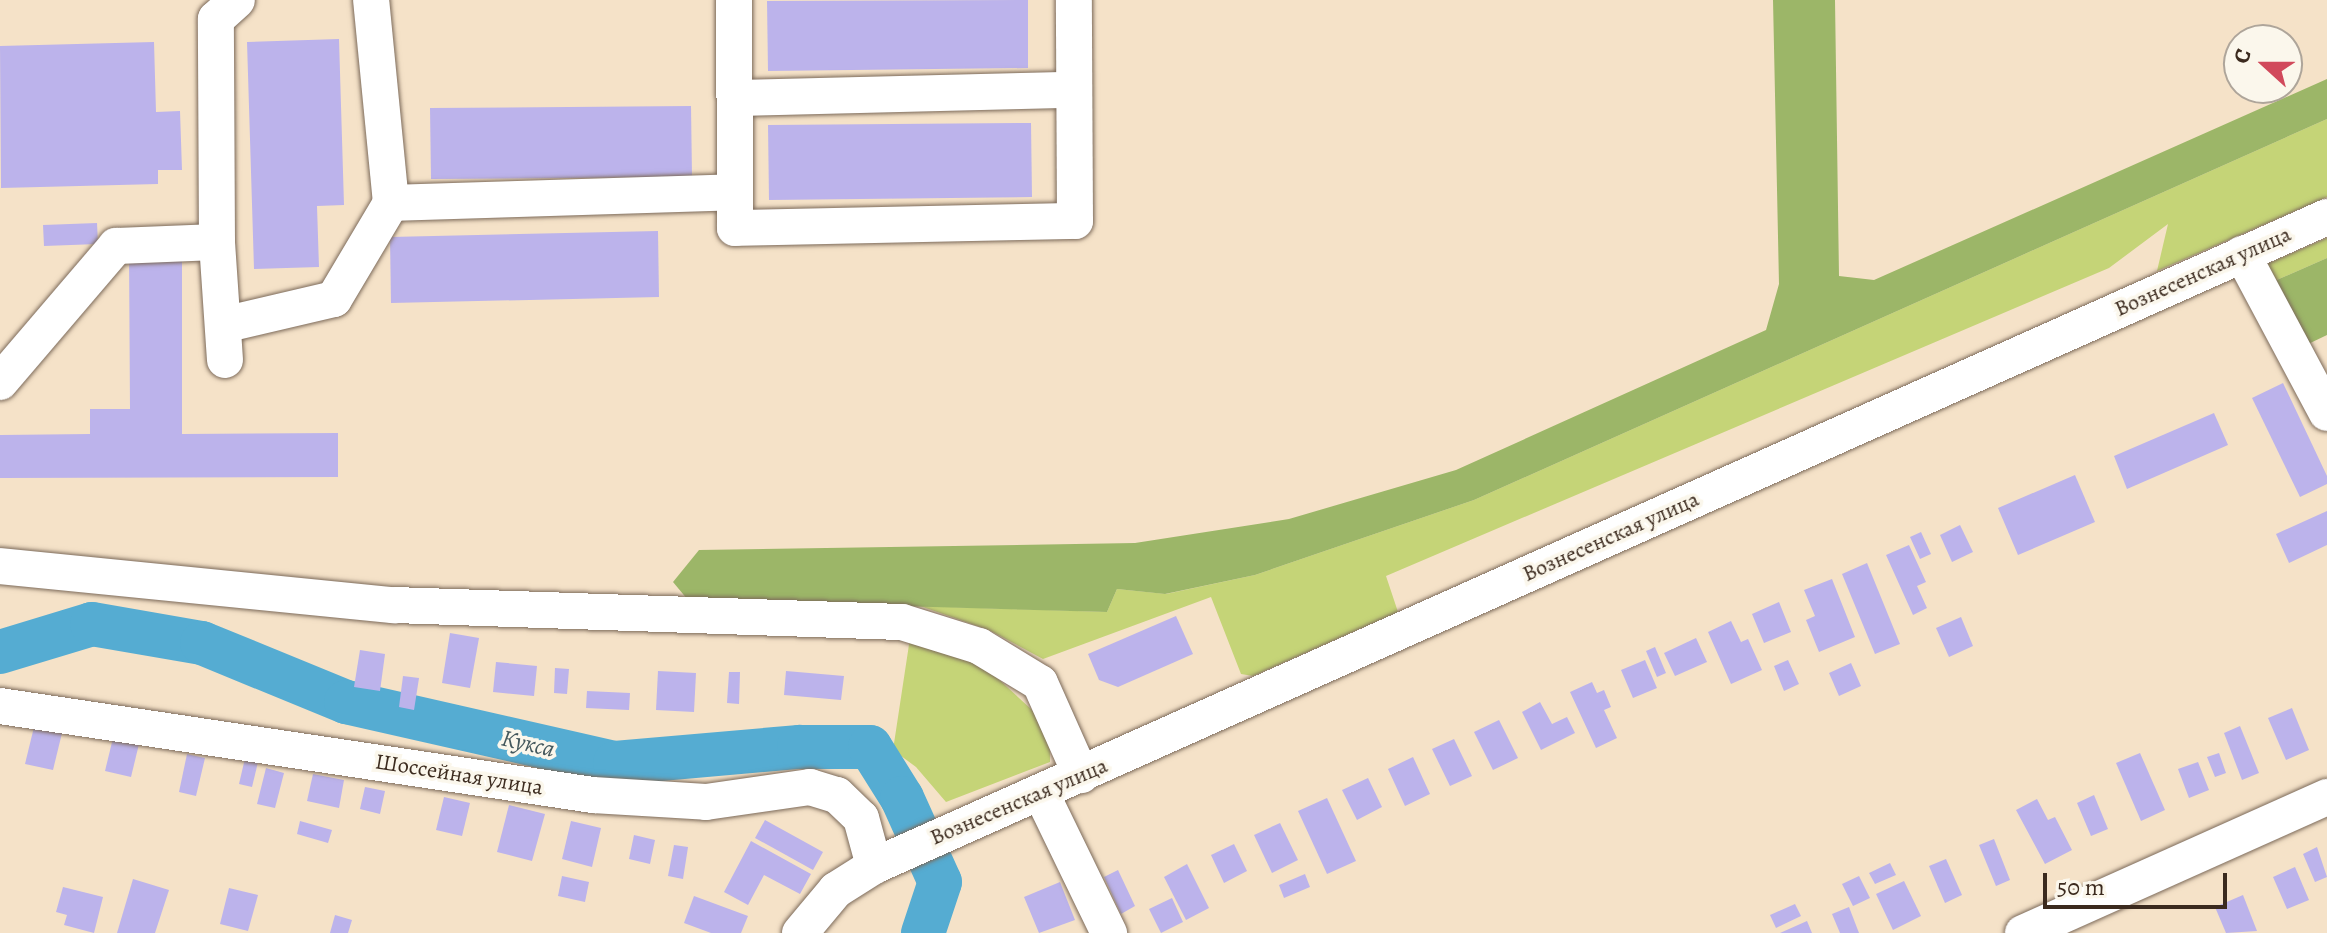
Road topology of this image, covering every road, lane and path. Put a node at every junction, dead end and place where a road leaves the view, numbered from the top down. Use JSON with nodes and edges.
{"nodes":[{"id":1,"x":237,"y":0,"type":"edge"},
{"id":2,"x":371,"y":0,"type":"edge"},
{"id":3,"x":734,"y":0,"type":"edge"},
{"id":4,"x":1074,"y":0,"type":"edge"},
{"id":5,"x":1074,"y":90,"type":"junction"},
{"id":6,"x":736,"y":98,"type":"junction"},
{"id":7,"x":733,"y":192,"type":"junction"},
{"id":8,"x":391,"y":203,"type":"junction"},
{"id":9,"x":2327,"y":217,"type":"edge"},
{"id":10,"x":217,"y":242,"type":"junction"},
{"id":11,"x":2242,"y":254,"type":"junction"},
{"id":12,"x":0,"y":382,"type":"edge"},
{"id":13,"x":2327,"y":413,"type":"edge"},
{"id":14,"x":0,"y":566,"type":"edge"},
{"id":15,"x":0,"y":706,"type":"edge"},
{"id":16,"x":1081,"y":775,"type":"junction"},
{"id":17,"x":1041,"y":793,"type":"junction"},
{"id":18,"x":2327,"y":797,"type":"edge"},
{"id":19,"x":884,"y":861,"type":"junction"},
{"id":20,"x":800,"y":933,"type":"edge"},
{"id":21,"x":1109,"y":933,"type":"edge"},
{"id":22,"x":2023,"y":933,"type":"edge"}],
"edges":[{"from":1,"to":10,"type":"street"},
{"from":2,"to":8,"type":"street"},
{"from":3,"to":6,"type":"street"},
{"from":4,"to":5,"type":"street"},
{"from":5,"to":6,"type":"street"},
{"from":5,"to":7,"type":"street"},
{"from":6,"to":7,"type":"street"},
{"from":7,"to":8,"type":"street"},
{"from":8,"to":10,"type":"street"},
{"from":9,"to":11,"type":"street","name":"Вознесенская улица"},
{"from":10,"to":12,"type":"street"},
{"from":11,"to":13,"type":"street"},
{"from":11,"to":16,"type":"street","name":"Вознесенская улица"},
{"from":14,"to":16,"type":"street"},
{"from":15,"to":19,"type":"street","name":"Шоссейная улица"},
{"from":16,"to":17,"type":"street","name":"Вознесенская улица"},
{"from":17,"to":19,"type":"street","name":"Вознесенская улица"},
{"from":17,"to":21,"type":"street"},
{"from":18,"to":22,"type":"street"},
{"from":19,"to":20,"type":"street","name":"Вознесенская улица"}]}
